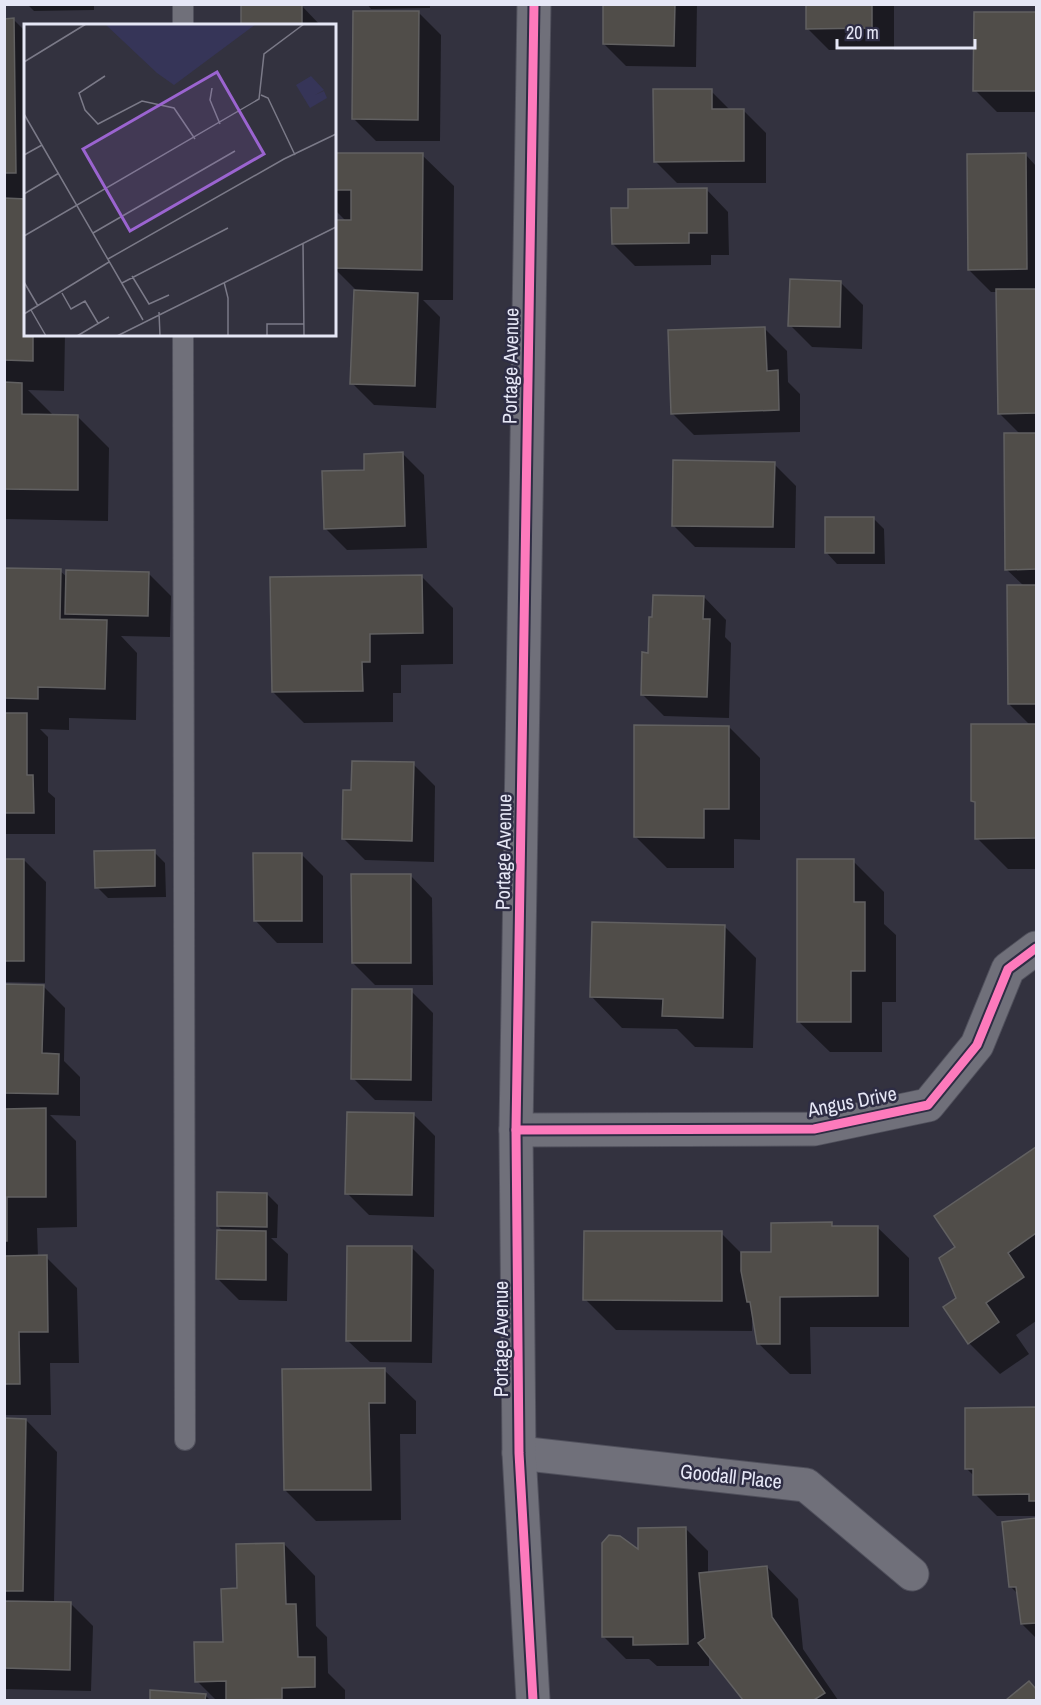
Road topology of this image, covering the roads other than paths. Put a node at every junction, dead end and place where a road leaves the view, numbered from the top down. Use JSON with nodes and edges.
{"nodes":[{"id":1,"x":183,"y":4,"type":"edge"},
{"id":2,"x":534,"y":4,"type":"edge"},
{"id":3,"x":183,"y":24,"type":"edge"},
{"id":4,"x":183,"y":336,"type":"edge"},
{"id":5,"x":1036,"y":948,"type":"edge"},
{"id":6,"x":516,"y":1130,"type":"junction"},
{"id":7,"x":185,"y":1440,"type":"dead end"},
{"id":8,"x":519,"y":1453,"type":"junction"},
{"id":9,"x":912,"y":1574,"type":"dead end"},
{"id":10,"x":532,"y":1701,"type":"edge"}],
"edges":[{"from":1,"to":3,"type":"lane"},
{"from":2,"to":6,"type":"street","name":"Portage Avenue"},
{"from":4,"to":7,"type":"lane"},
{"from":5,"to":6,"type":"street","name":"Angus Drive"},
{"from":6,"to":8,"type":"street","name":"Portage Avenue"},
{"from":8,"to":9,"type":"street","name":"Goodall Place"},
{"from":8,"to":10,"type":"street","name":"Portage Avenue"}]}
